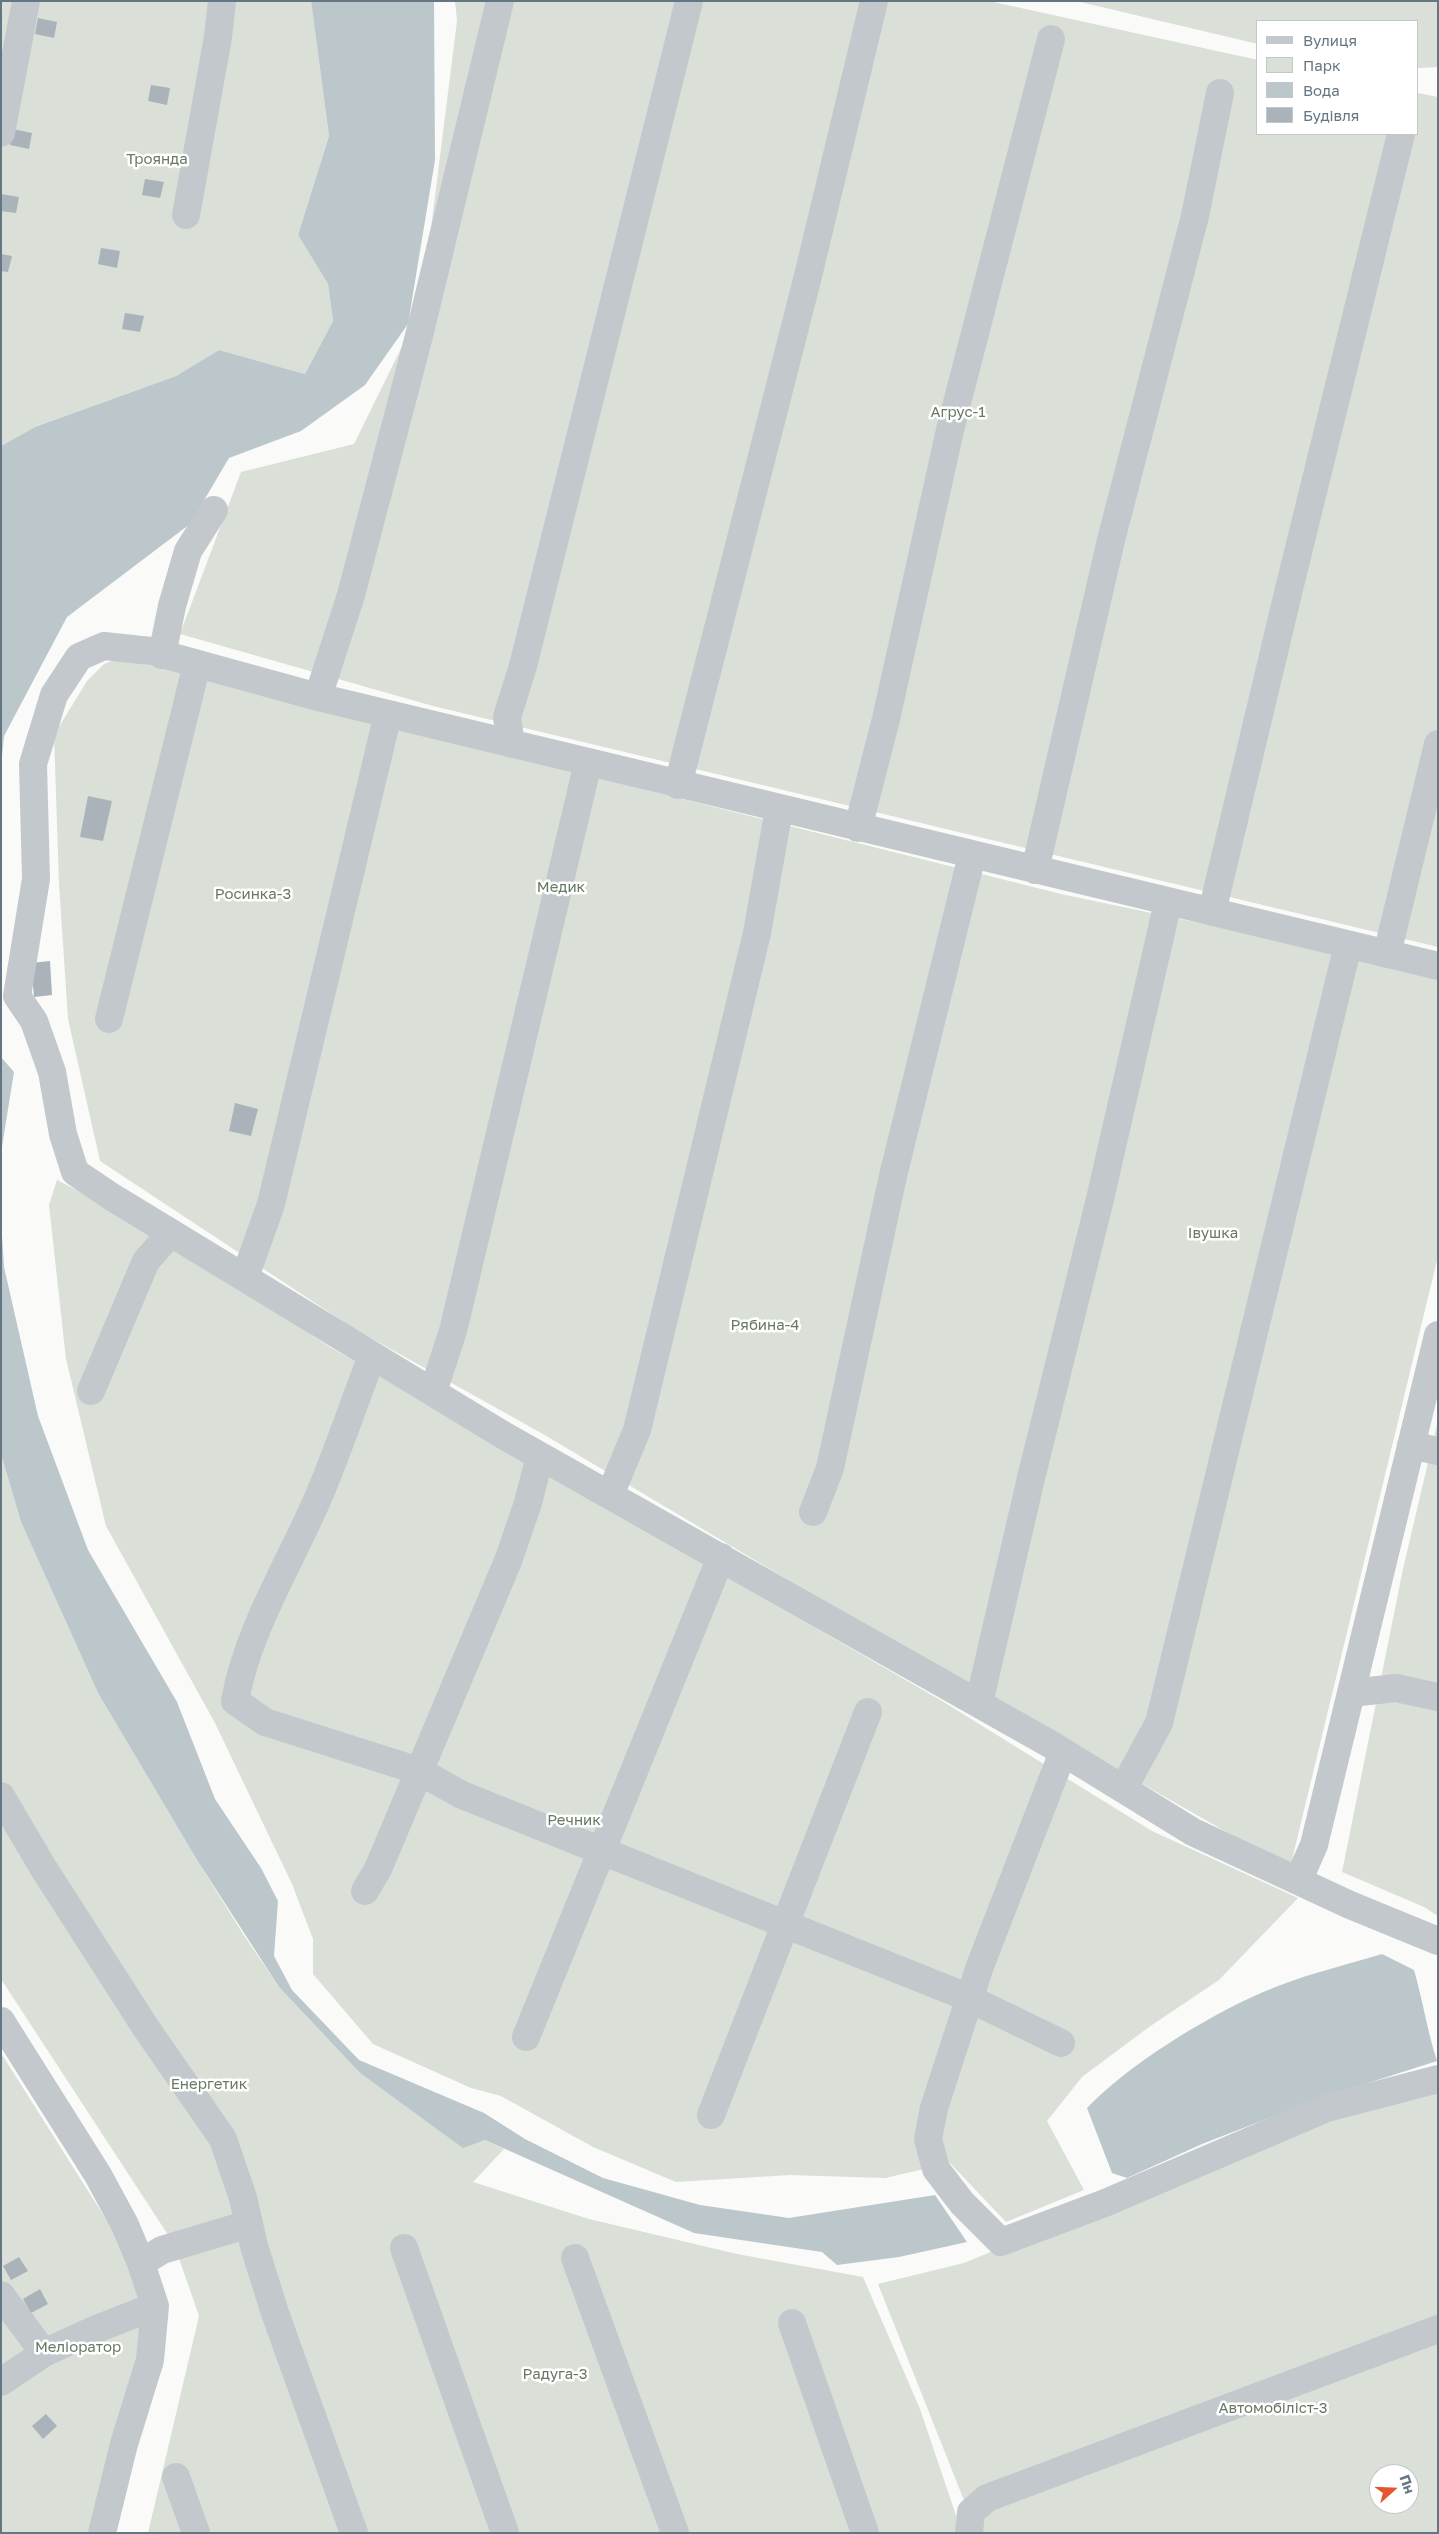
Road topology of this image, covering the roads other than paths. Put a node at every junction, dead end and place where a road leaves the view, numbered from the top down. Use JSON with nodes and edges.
{"nodes":[{"id":1,"x":26,"y":1,"type":"edge"},
{"id":2,"x":222,"y":1,"type":"edge"},
{"id":3,"x":500,"y":1,"type":"edge"},
{"id":4,"x":689,"y":1,"type":"edge"},
{"id":5,"x":874,"y":1,"type":"edge"},
{"id":6,"x":1051,"y":39,"type":"dead end"},
{"id":7,"x":1220,"y":93,"type":"dead end"},
{"id":8,"x":1,"y":133,"type":"edge"},
{"id":9,"x":1401,"y":135,"type":"edge"},
{"id":10,"x":186,"y":215,"type":"dead end"},
{"id":11,"x":214,"y":510,"type":"dead end"},
{"id":12,"x":162,"y":655,"type":"junction"},
{"id":13,"x":197,"y":664,"type":"junction"},
{"id":14,"x":318,"y":697,"type":"junction"},
{"id":15,"x":388,"y":714,"type":"junction"},
{"id":16,"x":511,"y":744,"type":"junction"},
{"id":17,"x":1438,"y":744,"type":"edge"},
{"id":18,"x":588,"y":763,"type":"junction"},
{"id":19,"x":678,"y":785,"type":"junction"},
{"id":20,"x":779,"y":810,"type":"junction"},
{"id":21,"x":858,"y":828,"type":"junction"},
{"id":22,"x":972,"y":855,"type":"junction"},
{"id":23,"x":1035,"y":870,"type":"junction"},
{"id":24,"x":1168,"y":902,"type":"junction"},
{"id":25,"x":1212,"y":912,"type":"junction"},
{"id":26,"x":1348,"y":945,"type":"junction"},
{"id":27,"x":1387,"y":954,"type":"junction"},
{"id":28,"x":1438,"y":966,"type":"edge"},
{"id":29,"x":9,"y":1000,"type":"edge"},
{"id":30,"x":109,"y":1019,"type":"dead end"},
{"id":31,"x":170,"y":1234,"type":"junction"},
{"id":32,"x":244,"y":1277,"type":"junction"},
{"id":33,"x":1438,"y":1335,"type":"edge"},
{"id":34,"x":372,"y":1356,"type":"junction"},
{"id":35,"x":91,"y":1391,"type":"dead end"},
{"id":36,"x":433,"y":1392,"type":"junction"},
{"id":37,"x":1411,"y":1445,"type":"junction"},
{"id":38,"x":1438,"y":1451,"type":"edge"},
{"id":39,"x":540,"y":1456,"type":"junction"},
{"id":40,"x":610,"y":1495,"type":"junction"},
{"id":41,"x":813,"y":1512,"type":"dead end"},
{"id":42,"x":721,"y":1557,"type":"junction"},
{"id":43,"x":1351,"y":1693,"type":"junction"},
{"id":44,"x":1438,"y":1697,"type":"edge"},
{"id":45,"x":979,"y":1703,"type":"junction"},
{"id":46,"x":868,"y":1712,"type":"dead end"},
{"id":47,"x":1063,"y":1752,"type":"junction"},
{"id":48,"x":419,"y":1771,"type":"junction"},
{"id":49,"x":1123,"y":1789,"type":"junction"},
{"id":50,"x":1,"y":1796,"type":"edge"},
{"id":51,"x":602,"y":1852,"type":"junction"},
{"id":52,"x":1298,"y":1881,"type":"junction"},
{"id":53,"x":365,"y":1891,"type":"dead end"},
{"id":54,"x":785,"y":1925,"type":"junction"},
{"id":55,"x":1438,"y":1941,"type":"edge"},
{"id":56,"x":970,"y":1999,"type":"junction"},
{"id":57,"x":1,"y":2021,"type":"edge"},
{"id":58,"x":526,"y":2037,"type":"dead end"},
{"id":59,"x":1061,"y":2043,"type":"dead end"},
{"id":60,"x":1438,"y":2079,"type":"edge"},
{"id":61,"x":711,"y":2115,"type":"dead end"},
{"id":62,"x":249,"y":2224,"type":"junction"},
{"id":63,"x":404,"y":2248,"type":"dead end"},
{"id":64,"x":575,"y":2258,"type":"dead end"},
{"id":65,"x":141,"y":2263,"type":"junction"},
{"id":66,"x":1,"y":2295,"type":"edge"},
{"id":67,"x":155,"y":2306,"type":"junction"},
{"id":68,"x":792,"y":2323,"type":"dead end"},
{"id":69,"x":1438,"y":2329,"type":"edge"},
{"id":70,"x":44,"y":2353,"type":"junction"},
{"id":71,"x":1,"y":2382,"type":"edge"},
{"id":72,"x":176,"y":2477,"type":"dead end"},
{"id":73,"x":102,"y":2533,"type":"edge"},
{"id":74,"x":196,"y":2533,"type":"edge"},
{"id":75,"x":354,"y":2533,"type":"edge"},
{"id":76,"x":505,"y":2533,"type":"edge"},
{"id":77,"x":675,"y":2533,"type":"edge"},
{"id":78,"x":865,"y":2533,"type":"edge"},
{"id":79,"x":969,"y":2533,"type":"edge"}],
"edges":[{"from":1,"to":8,"type":"street"},
{"from":2,"to":10,"type":"street"},
{"from":3,"to":14,"type":"street"},
{"from":4,"to":16,"type":"street"},
{"from":5,"to":19,"type":"street"},
{"from":6,"to":21,"type":"street"},
{"from":7,"to":23,"type":"street"},
{"from":9,"to":25,"type":"street"},
{"from":11,"to":12,"type":"street"},
{"from":12,"to":13,"type":"street"},
{"from":12,"to":29,"type":"street"},
{"from":13,"to":14,"type":"street"},
{"from":13,"to":30,"type":"street"},
{"from":14,"to":15,"type":"street"},
{"from":15,"to":16,"type":"street"},
{"from":15,"to":32,"type":"street"},
{"from":16,"to":18,"type":"street"},
{"from":17,"to":27,"type":"street"},
{"from":18,"to":19,"type":"street"},
{"from":18,"to":36,"type":"street"},
{"from":19,"to":20,"type":"street"},
{"from":20,"to":21,"type":"street"},
{"from":20,"to":40,"type":"street"},
{"from":21,"to":22,"type":"street"},
{"from":22,"to":23,"type":"street"},
{"from":22,"to":41,"type":"street"},
{"from":23,"to":24,"type":"street"},
{"from":24,"to":25,"type":"street"},
{"from":24,"to":45,"type":"street"},
{"from":25,"to":26,"type":"street"},
{"from":26,"to":27,"type":"street"},
{"from":26,"to":49,"type":"street"},
{"from":27,"to":28,"type":"street"},
{"from":29,"to":31,"type":"street"},
{"from":31,"to":32,"type":"street"},
{"from":31,"to":35,"type":"street"},
{"from":32,"to":34,"type":"street"},
{"from":33,"to":37,"type":"street"},
{"from":34,"to":36,"type":"street"},
{"from":34,"to":48,"type":"street"},
{"from":36,"to":39,"type":"street"},
{"from":37,"to":38,"type":"street"},
{"from":37,"to":43,"type":"street"},
{"from":39,"to":40,"type":"street"},
{"from":39,"to":48,"type":"street"},
{"from":40,"to":42,"type":"street"},
{"from":42,"to":45,"type":"street"},
{"from":42,"to":51,"type":"street"},
{"from":43,"to":44,"type":"street"},
{"from":43,"to":52,"type":"street"},
{"from":45,"to":47,"type":"street"},
{"from":46,"to":54,"type":"street"},
{"from":47,"to":49,"type":"street"},
{"from":47,"to":56,"type":"street"},
{"from":48,"to":51,"type":"street"},
{"from":48,"to":53,"type":"street"},
{"from":49,"to":52,"type":"street"},
{"from":50,"to":62,"type":"street"},
{"from":51,"to":54,"type":"street"},
{"from":51,"to":58,"type":"street"},
{"from":52,"to":55,"type":"street"},
{"from":54,"to":56,"type":"street"},
{"from":54,"to":61,"type":"street"},
{"from":56,"to":59,"type":"street"},
{"from":56,"to":60,"type":"street"},
{"from":57,"to":65,"type":"street"},
{"from":62,"to":65,"type":"street"},
{"from":62,"to":75,"type":"street"},
{"from":63,"to":76,"type":"street"},
{"from":64,"to":77,"type":"street"},
{"from":65,"to":67,"type":"street"},
{"from":66,"to":70,"type":"street"},
{"from":67,"to":70,"type":"street"},
{"from":67,"to":73,"type":"street"},
{"from":68,"to":78,"type":"street"},
{"from":69,"to":79,"type":"street"},
{"from":70,"to":71,"type":"street"},
{"from":72,"to":74,"type":"street"}]}
